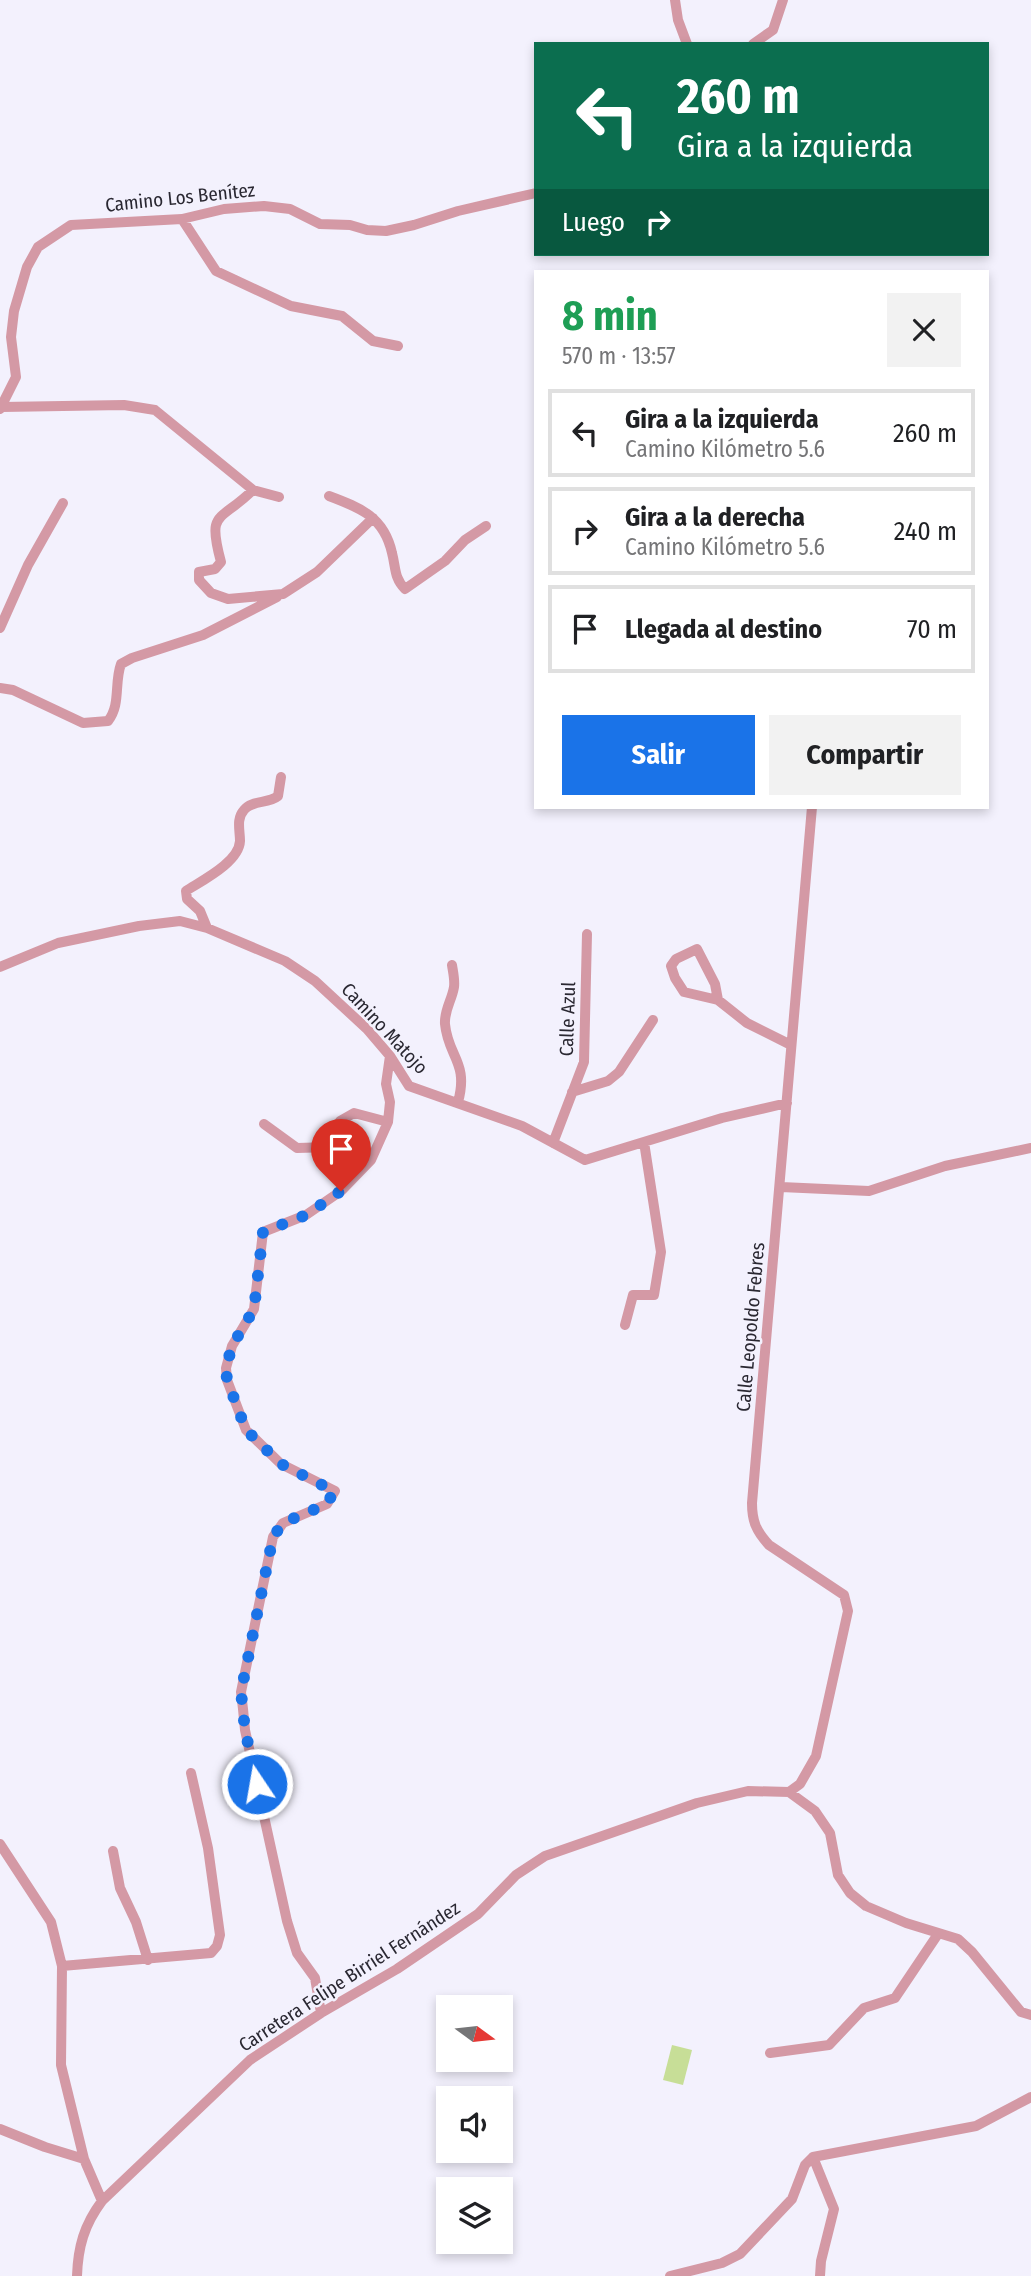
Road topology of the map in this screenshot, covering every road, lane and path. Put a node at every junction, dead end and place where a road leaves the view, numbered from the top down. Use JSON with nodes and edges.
{"nodes":[{"id":1,"x":675,"y":0,"type":"edge"},
{"id":2,"x":783,"y":0,"type":"edge"},
{"id":3,"x":686,"y":42,"type":"edge"},
{"id":4,"x":756,"y":42,"type":"edge"},
{"id":5,"x":534,"y":194,"type":"edge"},
{"id":6,"x":183,"y":219,"type":"junction"},
{"id":7,"x":398,"y":346,"type":"dead end"},
{"id":8,"x":1,"y":408,"type":"edge"},
{"id":9,"x":253,"y":490,"type":"junction"},
{"id":10,"x":329,"y":496,"type":"dead end"},
{"id":11,"x":279,"y":497,"type":"dead end"},
{"id":12,"x":62,"y":503,"type":"dead end"},
{"id":13,"x":373,"y":517,"type":"junction"},
{"id":14,"x":486,"y":526,"type":"dead end"},
{"id":15,"x":283,"y":594,"type":"junction"},
{"id":16,"x":0,"y":628,"type":"edge"},
{"id":17,"x":0,"y":688,"type":"edge"},
{"id":18,"x":281,"y":777,"type":"dead end"},
{"id":19,"x":812,"y":809,"type":"edge"},
{"id":20,"x":207,"y":928,"type":"junction"},
{"id":21,"x":586,"y":934,"type":"dead end"},
{"id":22,"x":453,"y":965,"type":"dead end"},
{"id":23,"x":0,"y":967,"type":"edge"},
{"id":24,"x":718,"y":1000,"type":"junction"},
{"id":25,"x":653,"y":1020,"type":"dead end"},
{"id":26,"x":791,"y":1045,"type":"junction"},
{"id":27,"x":390,"y":1056,"type":"junction"},
{"id":28,"x":572,"y":1093,"type":"junction"},
{"id":29,"x":458,"y":1102,"type":"junction"},
{"id":30,"x":787,"y":1103,"type":"junction"},
{"id":31,"x":388,"y":1122,"type":"junction"},
{"id":32,"x":264,"y":1124,"type":"dead end"},
{"id":33,"x":644,"y":1142,"type":"junction"},
{"id":34,"x":553,"y":1143,"type":"junction"},
{"id":35,"x":1031,"y":1148,"type":"edge"},
{"id":36,"x":781,"y":1187,"type":"junction"},
{"id":37,"x":625,"y":1325,"type":"dead end"},
{"id":38,"x":191,"y":1773,"type":"dead end"},
{"id":39,"x":789,"y":1792,"type":"junction"},
{"id":40,"x":0,"y":1844,"type":"edge"},
{"id":41,"x":113,"y":1851,"type":"dead end"},
{"id":42,"x":937,"y":1934,"type":"junction"},
{"id":43,"x":148,"y":1960,"type":"junction"},
{"id":44,"x":62,"y":1966,"type":"junction"},
{"id":45,"x":321,"y":2013,"type":"junction"},
{"id":46,"x":1031,"y":2015,"type":"edge"},
{"id":47,"x":770,"y":2053,"type":"dead end"},
{"id":48,"x":1031,"y":2097,"type":"edge"},
{"id":49,"x":0,"y":2129,"type":"edge"},
{"id":50,"x":813,"y":2157,"type":"junction"},
{"id":51,"x":84,"y":2159,"type":"junction"},
{"id":52,"x":102,"y":2201,"type":"junction"},
{"id":53,"x":77,"y":2276,"type":"edge"},
{"id":54,"x":670,"y":2276,"type":"edge"},
{"id":55,"x":820,"y":2276,"type":"edge"}],
"edges":[{"from":1,"to":3,"type":"street"},
{"from":2,"to":4,"type":"street"},
{"from":5,"to":6,"type":"street","name":"Camino Los Benítez"},
{"from":6,"to":7,"type":"street"},
{"from":6,"to":8,"type":"street","name":"Camino Los Benítez"},
{"from":8,"to":9,"type":"street"},
{"from":9,"to":11,"type":"street"},
{"from":9,"to":15,"type":"street"},
{"from":10,"to":13,"type":"street"},
{"from":12,"to":16,"type":"street"},
{"from":13,"to":14,"type":"street"},
{"from":13,"to":15,"type":"street"},
{"from":15,"to":17,"type":"street"},
{"from":18,"to":20,"type":"street"},
{"from":19,"to":26,"type":"street","name":"Calle Leopoldo Febres"},
{"from":20,"to":23,"type":"street","name":"Camino Matojo"},
{"from":20,"to":27,"type":"street","name":"Camino Matojo"},
{"from":21,"to":28,"type":"street","name":"Calle Azul"},
{"from":22,"to":29,"type":"street"},
{"from":24,"to":24,"type":"street"},
{"from":24,"to":26,"type":"street"},
{"from":25,"to":28,"type":"street"},
{"from":26,"to":30,"type":"street","name":"Calle Leopoldo Febres"},
{"from":27,"to":29,"type":"street","name":"Camino Matojo"},
{"from":27,"to":31,"type":"street"},
{"from":28,"to":34,"type":"street","name":"Calle Azul"},
{"from":29,"to":34,"type":"street","name":"Camino Matojo"},
{"from":30,"to":33,"type":"street","name":"Camino Matojo"},
{"from":30,"to":36,"type":"street","name":"Calle Leopoldo Febres"},
{"from":31,"to":32,"type":"street"},
{"from":31,"to":45,"type":"street"},
{"from":33,"to":34,"type":"street","name":"Camino Matojo"},
{"from":33,"to":37,"type":"street"},
{"from":35,"to":36,"type":"street"},
{"from":36,"to":39,"type":"street","name":"Calle Leopoldo Febres"},
{"from":38,"to":43,"type":"street"},
{"from":39,"to":42,"type":"street"},
{"from":39,"to":45,"type":"street","name":"Carretera Felipe Birriel Fernández"},
{"from":40,"to":44,"type":"street"},
{"from":41,"to":43,"type":"street"},
{"from":42,"to":46,"type":"street"},
{"from":42,"to":47,"type":"street"},
{"from":43,"to":44,"type":"street"},
{"from":44,"to":51,"type":"street"},
{"from":45,"to":52,"type":"street","name":"Carretera Felipe Birriel Fernández"},
{"from":48,"to":50,"type":"street"},
{"from":49,"to":51,"type":"street"},
{"from":50,"to":54,"type":"street"},
{"from":50,"to":55,"type":"street"},
{"from":51,"to":52,"type":"street"},
{"from":52,"to":53,"type":"street","name":"Carretera Felipe Birriel Fernández"}]}
